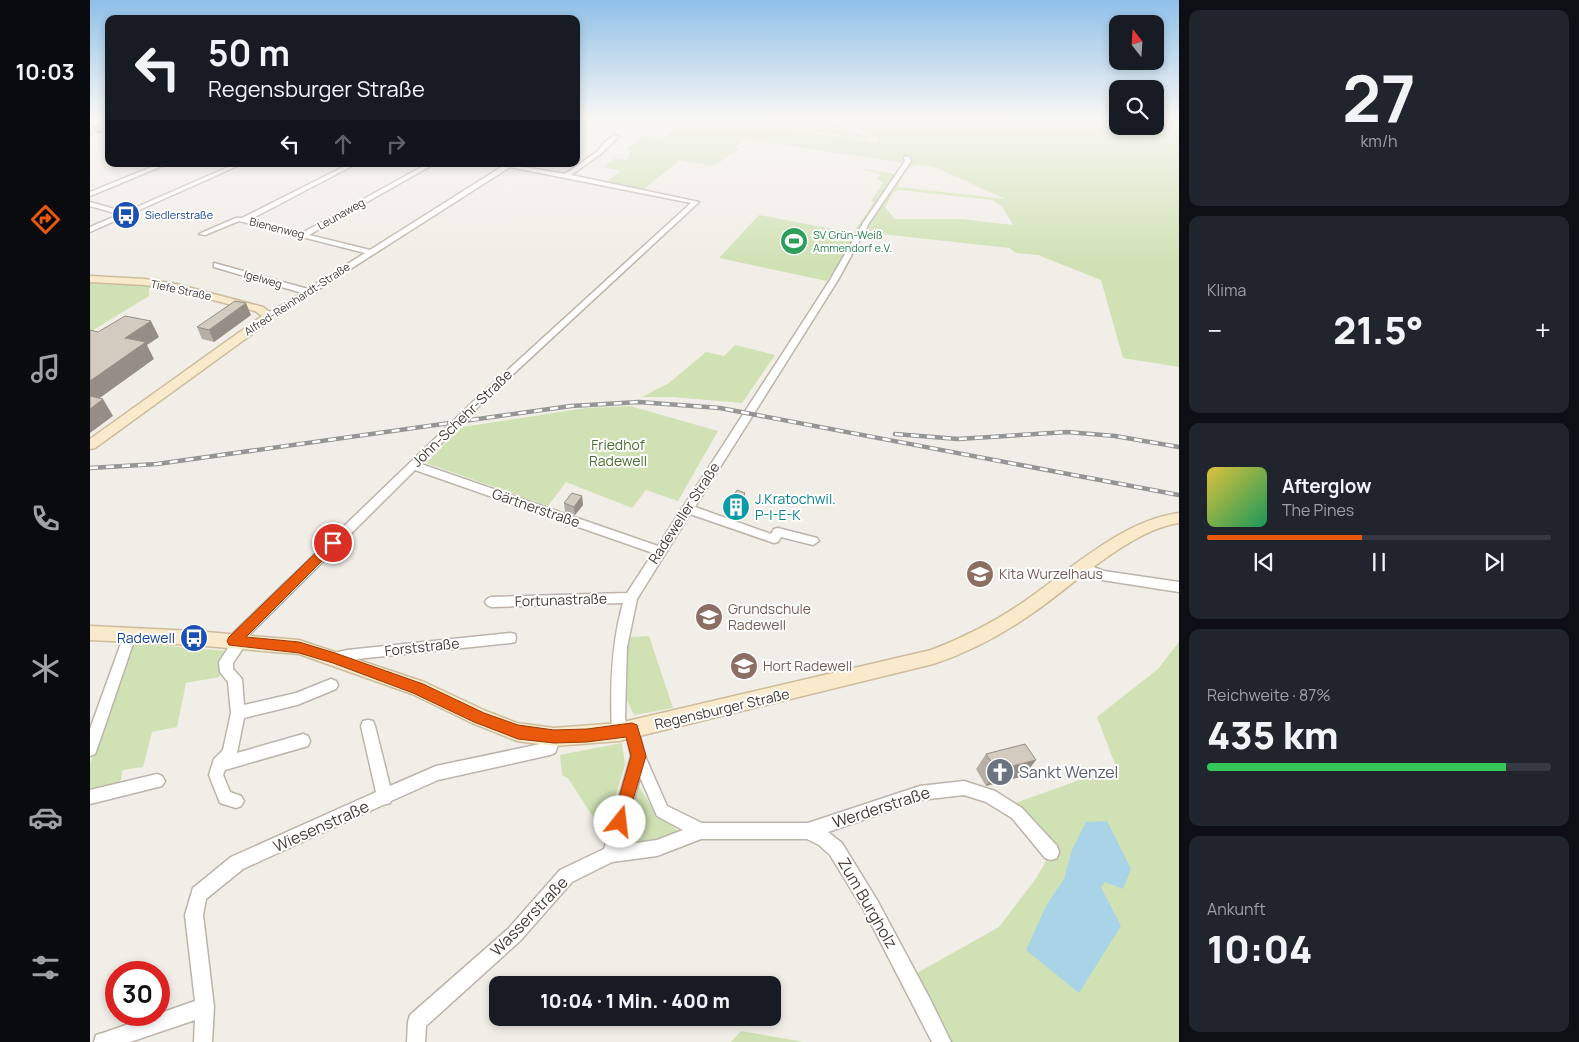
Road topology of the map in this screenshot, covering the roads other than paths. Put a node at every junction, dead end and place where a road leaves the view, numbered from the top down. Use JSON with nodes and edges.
{"nodes":[{"id":1,"x":157,"y":167,"type":"edge"},
{"id":2,"x":232,"y":167,"type":"edge"},
{"id":3,"x":347,"y":167,"type":"edge"},
{"id":4,"x":426,"y":167,"type":"edge"},
{"id":5,"x":504,"y":167,"type":"edge"},
{"id":6,"x":523,"y":167,"type":"edge"},
{"id":7,"x":579,"y":167,"type":"edge"},
{"id":8,"x":904,"y":167,"type":"edge"},
{"id":9,"x":566,"y":176,"type":"junction"},
{"id":10,"x":90,"y":194,"type":"edge"},
{"id":11,"x":160,"y":199,"type":"junction"},
{"id":12,"x":152,"y":202,"type":"junction"},
{"id":13,"x":90,"y":204,"type":"edge"},
{"id":14,"x":243,"y":220,"type":"junction"},
{"id":15,"x":90,"y":230,"type":"edge"},
{"id":16,"x":90,"y":234,"type":"edge"},
{"id":17,"x":203,"y":234,"type":"dead end"},
{"id":18,"x":303,"y":235,"type":"junction"},
{"id":19,"x":370,"y":252,"type":"junction"},
{"id":20,"x":217,"y":265,"type":"dead end"},
{"id":21,"x":90,"y":279,"type":"edge"},
{"id":22,"x":309,"y":292,"type":"junction"},
{"id":23,"x":268,"y":315,"type":"junction"},
{"id":24,"x":90,"y":445,"type":"edge"},
{"id":25,"x":413,"y":465,"type":"junction"},
{"id":26,"x":688,"y":509,"type":"junction"},
{"id":27,"x":1179,"y":518,"type":"edge"},
{"id":28,"x":813,"y":541,"type":"dead end"},
{"id":29,"x":659,"y":551,"type":"junction"},
{"id":30,"x":1083,"y":567,"type":"junction"},
{"id":31,"x":1179,"y":587,"type":"edge"},
{"id":32,"x":631,"y":598,"type":"junction"},
{"id":33,"x":491,"y":602,"type":"dead end"},
{"id":34,"x":90,"y":633,"type":"edge"},
{"id":35,"x":130,"y":635,"type":"junction"},
{"id":36,"x":510,"y":638,"type":"dead end"},
{"id":37,"x":237,"y":641,"type":"junction"},
{"id":38,"x":335,"y":658,"type":"junction"},
{"id":39,"x":331,"y":685,"type":"dead end"},
{"id":40,"x":238,"y":713,"type":"junction"},
{"id":41,"x":368,"y":726,"type":"dead end"},
{"id":42,"x":625,"y":731,"type":"junction"},
{"id":43,"x":554,"y":737,"type":"junction"},
{"id":44,"x":302,"y":741,"type":"dead end"},
{"id":45,"x":90,"y":749,"type":"edge"},
{"id":46,"x":638,"y":756,"type":"junction"},
{"id":47,"x":219,"y":764,"type":"junction"},
{"id":48,"x":157,"y":780,"type":"dead end"},
{"id":49,"x":90,"y":797,"type":"edge"},
{"id":50,"x":385,"y":798,"type":"junction"},
{"id":51,"x":236,"y":802,"type":"dead end"},
{"id":52,"x":701,"y":831,"type":"junction"},
{"id":53,"x":808,"y":831,"type":"junction"},
{"id":54,"x":1051,"y":852,"type":"dead end"},
{"id":55,"x":611,"y":854,"type":"junction"},
{"id":56,"x":205,"y":1007,"type":"junction"},
{"id":57,"x":103,"y":1042,"type":"edge"},
{"id":58,"x":203,"y":1042,"type":"edge"},
{"id":59,"x":416,"y":1042,"type":"edge"},
{"id":60,"x":942,"y":1042,"type":"edge"}],
"edges":[{"from":1,"to":10,"type":"street"},
{"from":2,"to":11,"type":"street"},
{"from":3,"to":14,"type":"street"},
{"from":4,"to":18,"type":"street","name":"Leunaweg"},
{"from":5,"to":19,"type":"street","name":"Alfred-Reinhardt-Straße"},
{"from":6,"to":9,"type":"street"},
{"from":7,"to":9,"type":"street"},
{"from":8,"to":26,"type":"street","name":"Radeweller Straße"},
{"from":9,"to":25,"type":"street","name":"John-Schehr-Straße"},
{"from":11,"to":12,"type":"street"},
{"from":11,"to":16,"type":"street"},
{"from":12,"to":13,"type":"street"},
{"from":12,"to":15,"type":"street"},
{"from":14,"to":17,"type":"street"},
{"from":14,"to":18,"type":"street","name":"Bienenweg"},
{"from":18,"to":19,"type":"street","name":"Bienenweg"},
{"from":19,"to":22,"type":"street","name":"Alfred-Reinhardt-Straße"},
{"from":20,"to":22,"type":"street","name":"Igelweg"},
{"from":21,"to":23,"type":"main road","name":"Tiefe Straße"},
{"from":22,"to":23,"type":"street","name":"Alfred-Reinhardt-Straße"},
{"from":23,"to":24,"type":"main road","name":"Alfred-Reinhardt-Straße"},
{"from":25,"to":29,"type":"street","name":"Gärtnerstraße"},
{"from":25,"to":37,"type":"street","name":"John-Schehr-Straße"},
{"from":26,"to":28,"type":"street"},
{"from":26,"to":29,"type":"street","name":"Radeweller Straße"},
{"from":27,"to":30,"type":"main road","name":"Regensburger Straße"},
{"from":29,"to":32,"type":"street","name":"Radeweller Straße"},
{"from":30,"to":31,"type":"street"},
{"from":30,"to":42,"type":"main road","name":"Regensburger Straße"},
{"from":32,"to":33,"type":"street","name":"Fortunastraße"},
{"from":32,"to":42,"type":"street","name":"Radeweller Straße"},
{"from":34,"to":35,"type":"main road","name":"Regensburger Straße"},
{"from":35,"to":37,"type":"main road","name":"Regensburger Straße"},
{"from":35,"to":45,"type":"street"},
{"from":36,"to":38,"type":"street","name":"Forststraße"},
{"from":37,"to":38,"type":"main road","name":"Regensburger Straße"},
{"from":37,"to":40,"type":"street","name":"John-Schehr-Straße"},
{"from":38,"to":43,"type":"main road","name":"Regensburger Straße"},
{"from":39,"to":40,"type":"street"},
{"from":40,"to":47,"type":"street","name":"John-Schehr-Straße"},
{"from":41,"to":50,"type":"street"},
{"from":42,"to":43,"type":"main road","name":"Regensburger Straße"},
{"from":42,"to":46,"type":"street"},
{"from":43,"to":50,"type":"street","name":"Wiesenstraße"},
{"from":44,"to":47,"type":"street"},
{"from":46,"to":52,"type":"street","name":"Zum Burgholz"},
{"from":46,"to":55,"type":"street"},
{"from":47,"to":51,"type":"street"},
{"from":48,"to":49,"type":"street"},
{"from":50,"to":56,"type":"street","name":"Wiesenstraße"},
{"from":52,"to":53,"type":"street","name":"Zum Burgholz"},
{"from":52,"to":55,"type":"street","name":"Wasserstraße"},
{"from":53,"to":54,"type":"street","name":"Werderstraße"},
{"from":53,"to":60,"type":"street","name":"Zum Burgholz"},
{"from":55,"to":59,"type":"street","name":"Wasserstraße"},
{"from":56,"to":57,"type":"street"},
{"from":56,"to":58,"type":"street"}]}
